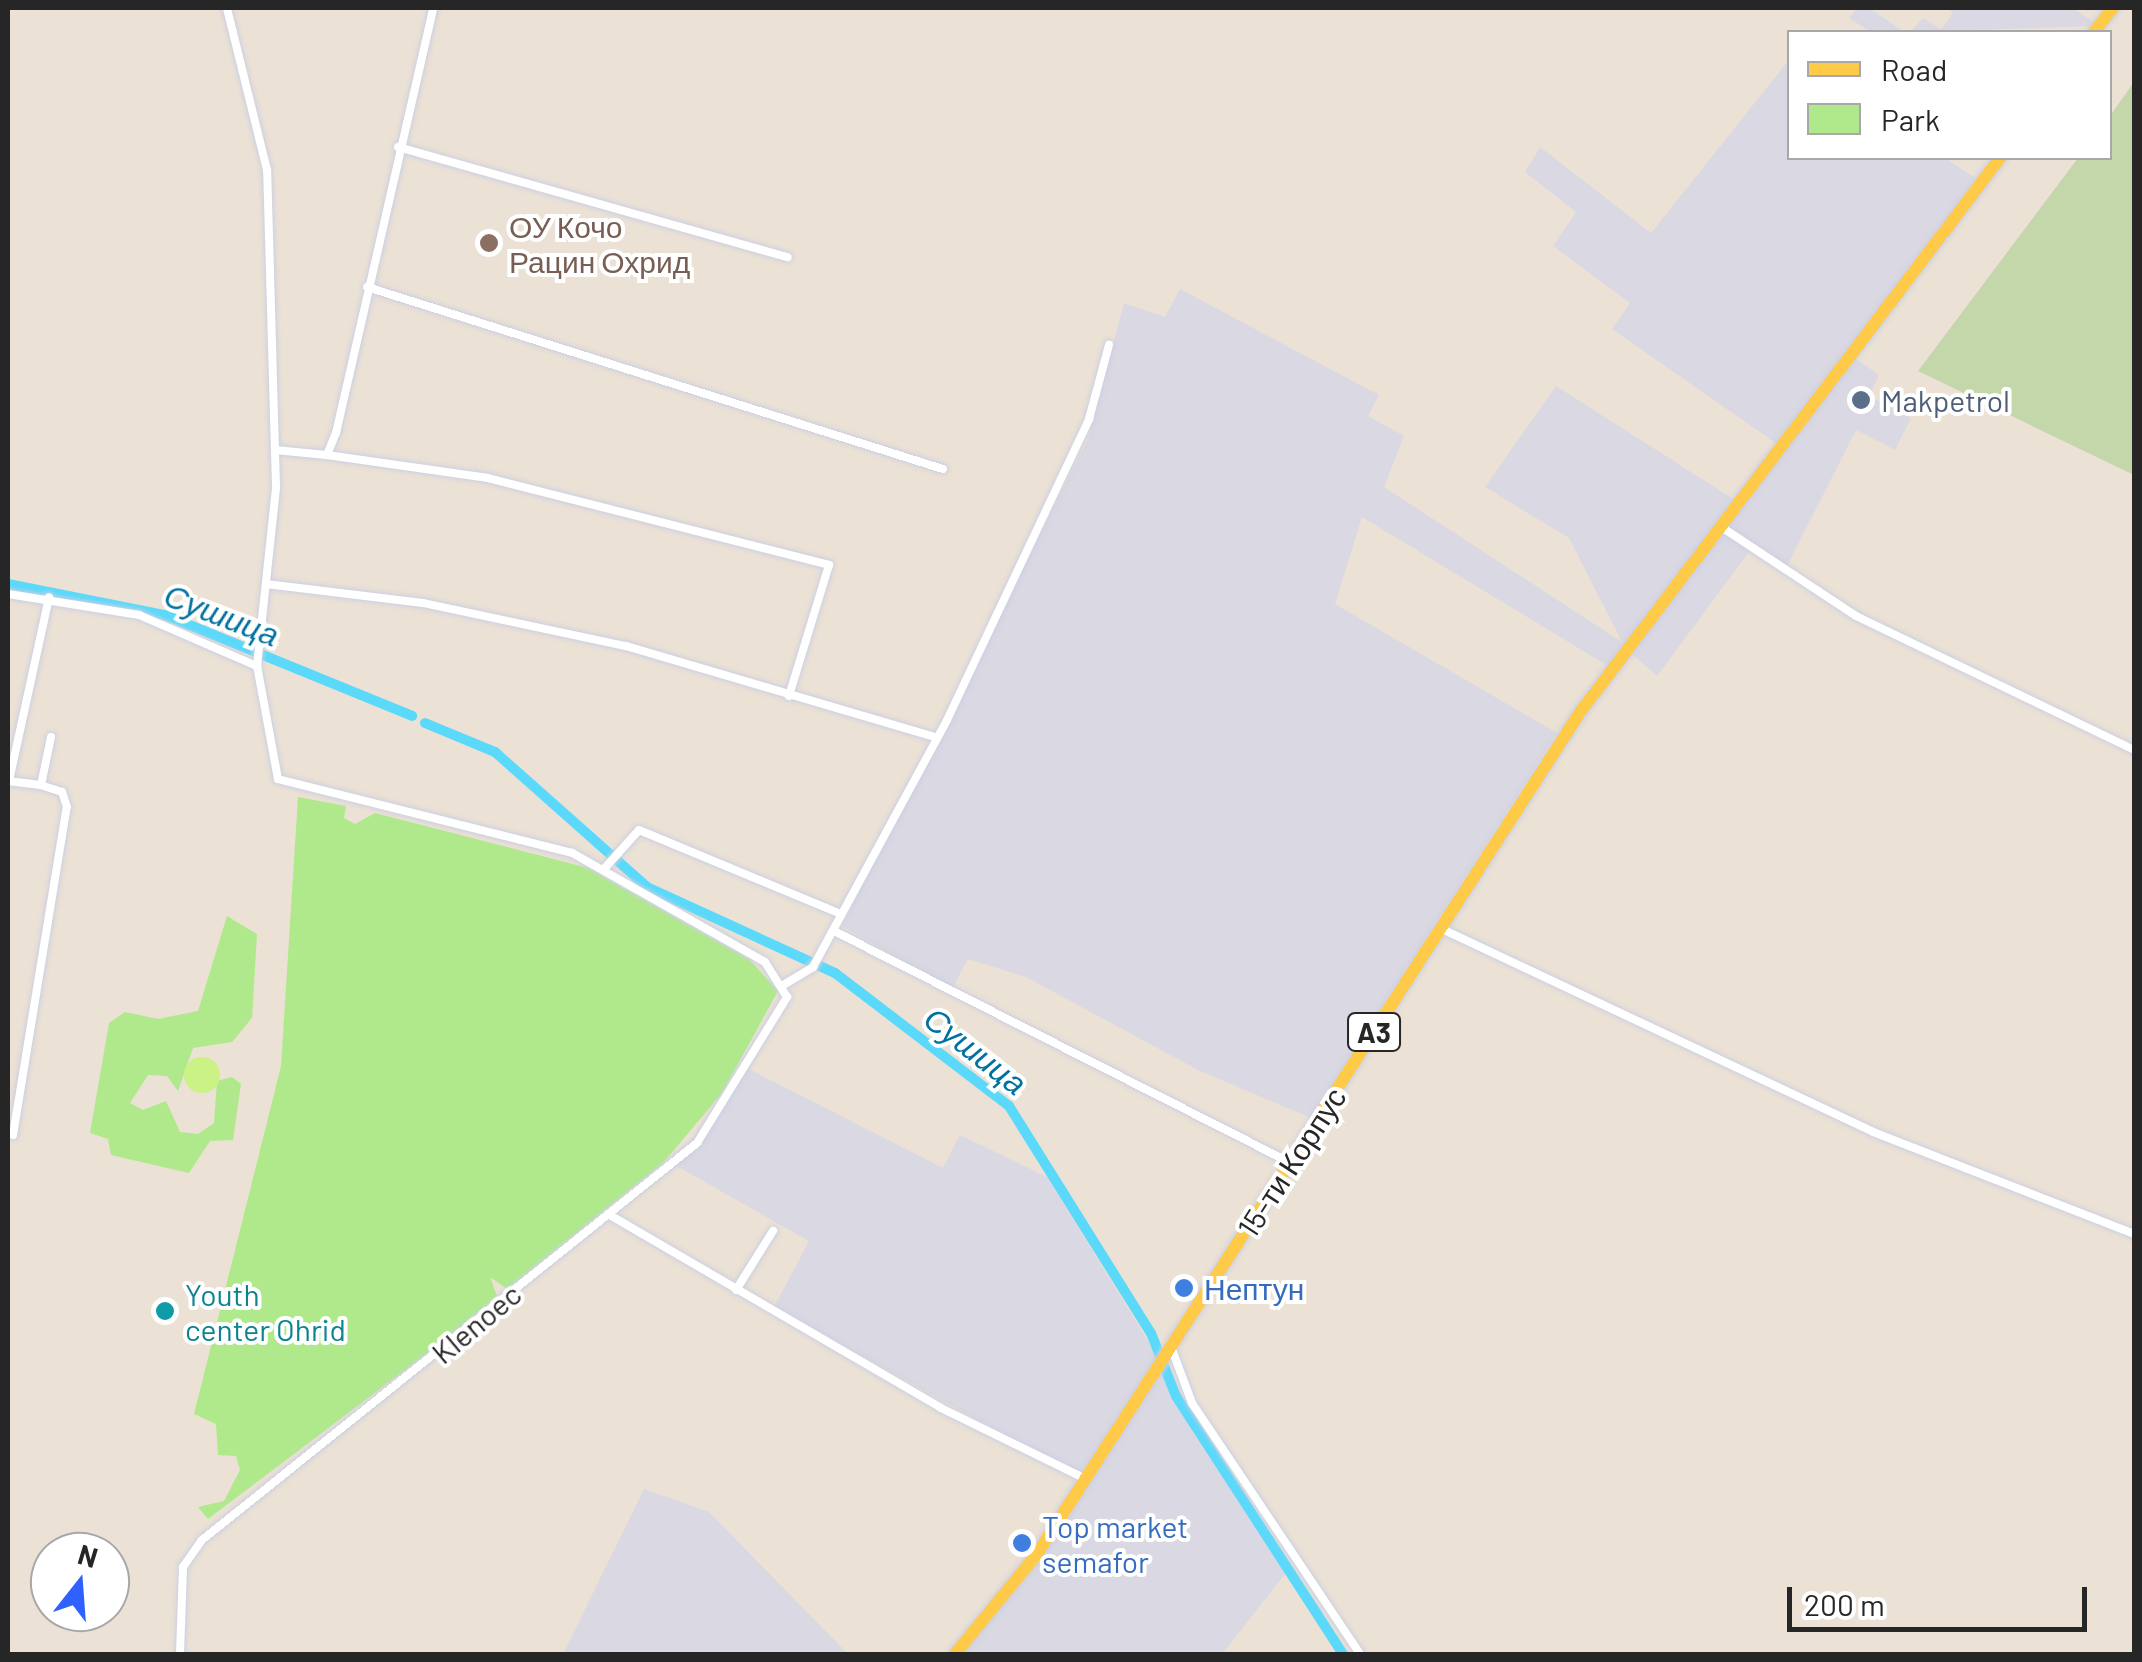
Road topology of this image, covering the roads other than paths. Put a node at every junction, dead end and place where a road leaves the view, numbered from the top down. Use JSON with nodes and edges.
{"nodes":[{"id":1,"x":227,"y":8,"type":"edge"},
{"id":2,"x":433,"y":8,"type":"edge"},
{"id":3,"x":2113,"y":8,"type":"edge"},
{"id":4,"x":2096,"y":30,"type":"edge"},
{"id":5,"x":398,"y":147,"type":"junction"},
{"id":6,"x":1998,"y":160,"type":"edge"},
{"id":7,"x":788,"y":257,"type":"dead end"},
{"id":8,"x":368,"y":287,"type":"junction"},
{"id":9,"x":1108,"y":344,"type":"dead end"},
{"id":10,"x":275,"y":450,"type":"junction"},
{"id":11,"x":327,"y":455,"type":"junction"},
{"id":12,"x":943,"y":468,"type":"dead end"},
{"id":13,"x":1720,"y":526,"type":"junction"},
{"id":14,"x":266,"y":584,"type":"junction"},
{"id":15,"x":8,"y":594,"type":"edge"},
{"id":16,"x":49,"y":598,"type":"junction"},
{"id":17,"x":257,"y":666,"type":"junction"},
{"id":18,"x":789,"y":696,"type":"junction"},
{"id":19,"x":935,"y":737,"type":"junction"},
{"id":20,"x":50,"y":738,"type":"dead end"},
{"id":21,"x":2134,"y":750,"type":"edge"},
{"id":22,"x":8,"y":781,"type":"edge"},
{"id":23,"x":41,"y":785,"type":"junction"},
{"id":24,"x":604,"y":868,"type":"junction"},
{"id":25,"x":842,"y":914,"type":"junction"},
{"id":26,"x":1440,"y":928,"type":"junction"},
{"id":27,"x":834,"y":931,"type":"junction"},
{"id":28,"x":785,"y":984,"type":"junction"},
{"id":29,"x":13,"y":1134,"type":"dead end"},
{"id":30,"x":1291,"y":1163,"type":"junction"},
{"id":31,"x":608,"y":1214,"type":"junction"},
{"id":32,"x":773,"y":1231,"type":"dead end"},
{"id":33,"x":2134,"y":1234,"type":"edge"},
{"id":34,"x":736,"y":1290,"type":"junction"},
{"id":35,"x":1169,"y":1350,"type":"junction"},
{"id":36,"x":1086,"y":1479,"type":"junction"},
{"id":37,"x":180,"y":1654,"type":"edge"},
{"id":38,"x":955,"y":1654,"type":"edge"},
{"id":39,"x":1360,"y":1654,"type":"edge"}],
"edges":[{"from":1,"to":10,"type":"street"},
{"from":2,"to":5,"type":"street"},
{"from":3,"to":4,"type":"main road"},
{"from":5,"to":7,"type":"street"},
{"from":5,"to":8,"type":"street"},
{"from":6,"to":13,"type":"main road","number":"A3"},
{"from":8,"to":11,"type":"street"},
{"from":8,"to":12,"type":"street"},
{"from":9,"to":19,"type":"street"},
{"from":10,"to":11,"type":"street"},
{"from":10,"to":14,"type":"street"},
{"from":11,"to":18,"type":"street"},
{"from":13,"to":21,"type":"street"},
{"from":13,"to":26,"type":"main road","name":"15-ти Корпус","number":"A3"},
{"from":14,"to":17,"type":"street"},
{"from":14,"to":18,"type":"street"},
{"from":15,"to":16,"type":"street"},
{"from":16,"to":17,"type":"street"},
{"from":16,"to":22,"type":"street"},
{"from":17,"to":24,"type":"street"},
{"from":18,"to":19,"type":"street"},
{"from":19,"to":25,"type":"street"},
{"from":20,"to":23,"type":"street"},
{"from":22,"to":23,"type":"street"},
{"from":23,"to":29,"type":"street"},
{"from":24,"to":25,"type":"street"},
{"from":24,"to":28,"type":"street"},
{"from":25,"to":27,"type":"street"},
{"from":26,"to":30,"type":"main road","name":"15-ти Корпус","number":"A3"},
{"from":26,"to":33,"type":"street"},
{"from":27,"to":28,"type":"street"},
{"from":27,"to":30,"type":"street"},
{"from":28,"to":31,"type":"street","name":"Klenoec"},
{"from":30,"to":35,"type":"main road","name":"15-ти Корпус","number":"A3"},
{"from":31,"to":34,"type":"street"},
{"from":31,"to":37,"type":"street","name":"Klenoec"},
{"from":32,"to":34,"type":"street"},
{"from":34,"to":36,"type":"street"},
{"from":35,"to":36,"type":"main road","name":"15-ти Корпус","number":"A3"},
{"from":35,"to":39,"type":"street"},
{"from":36,"to":38,"type":"main road","name":"15-ти Корпус","number":"A3"}]}
